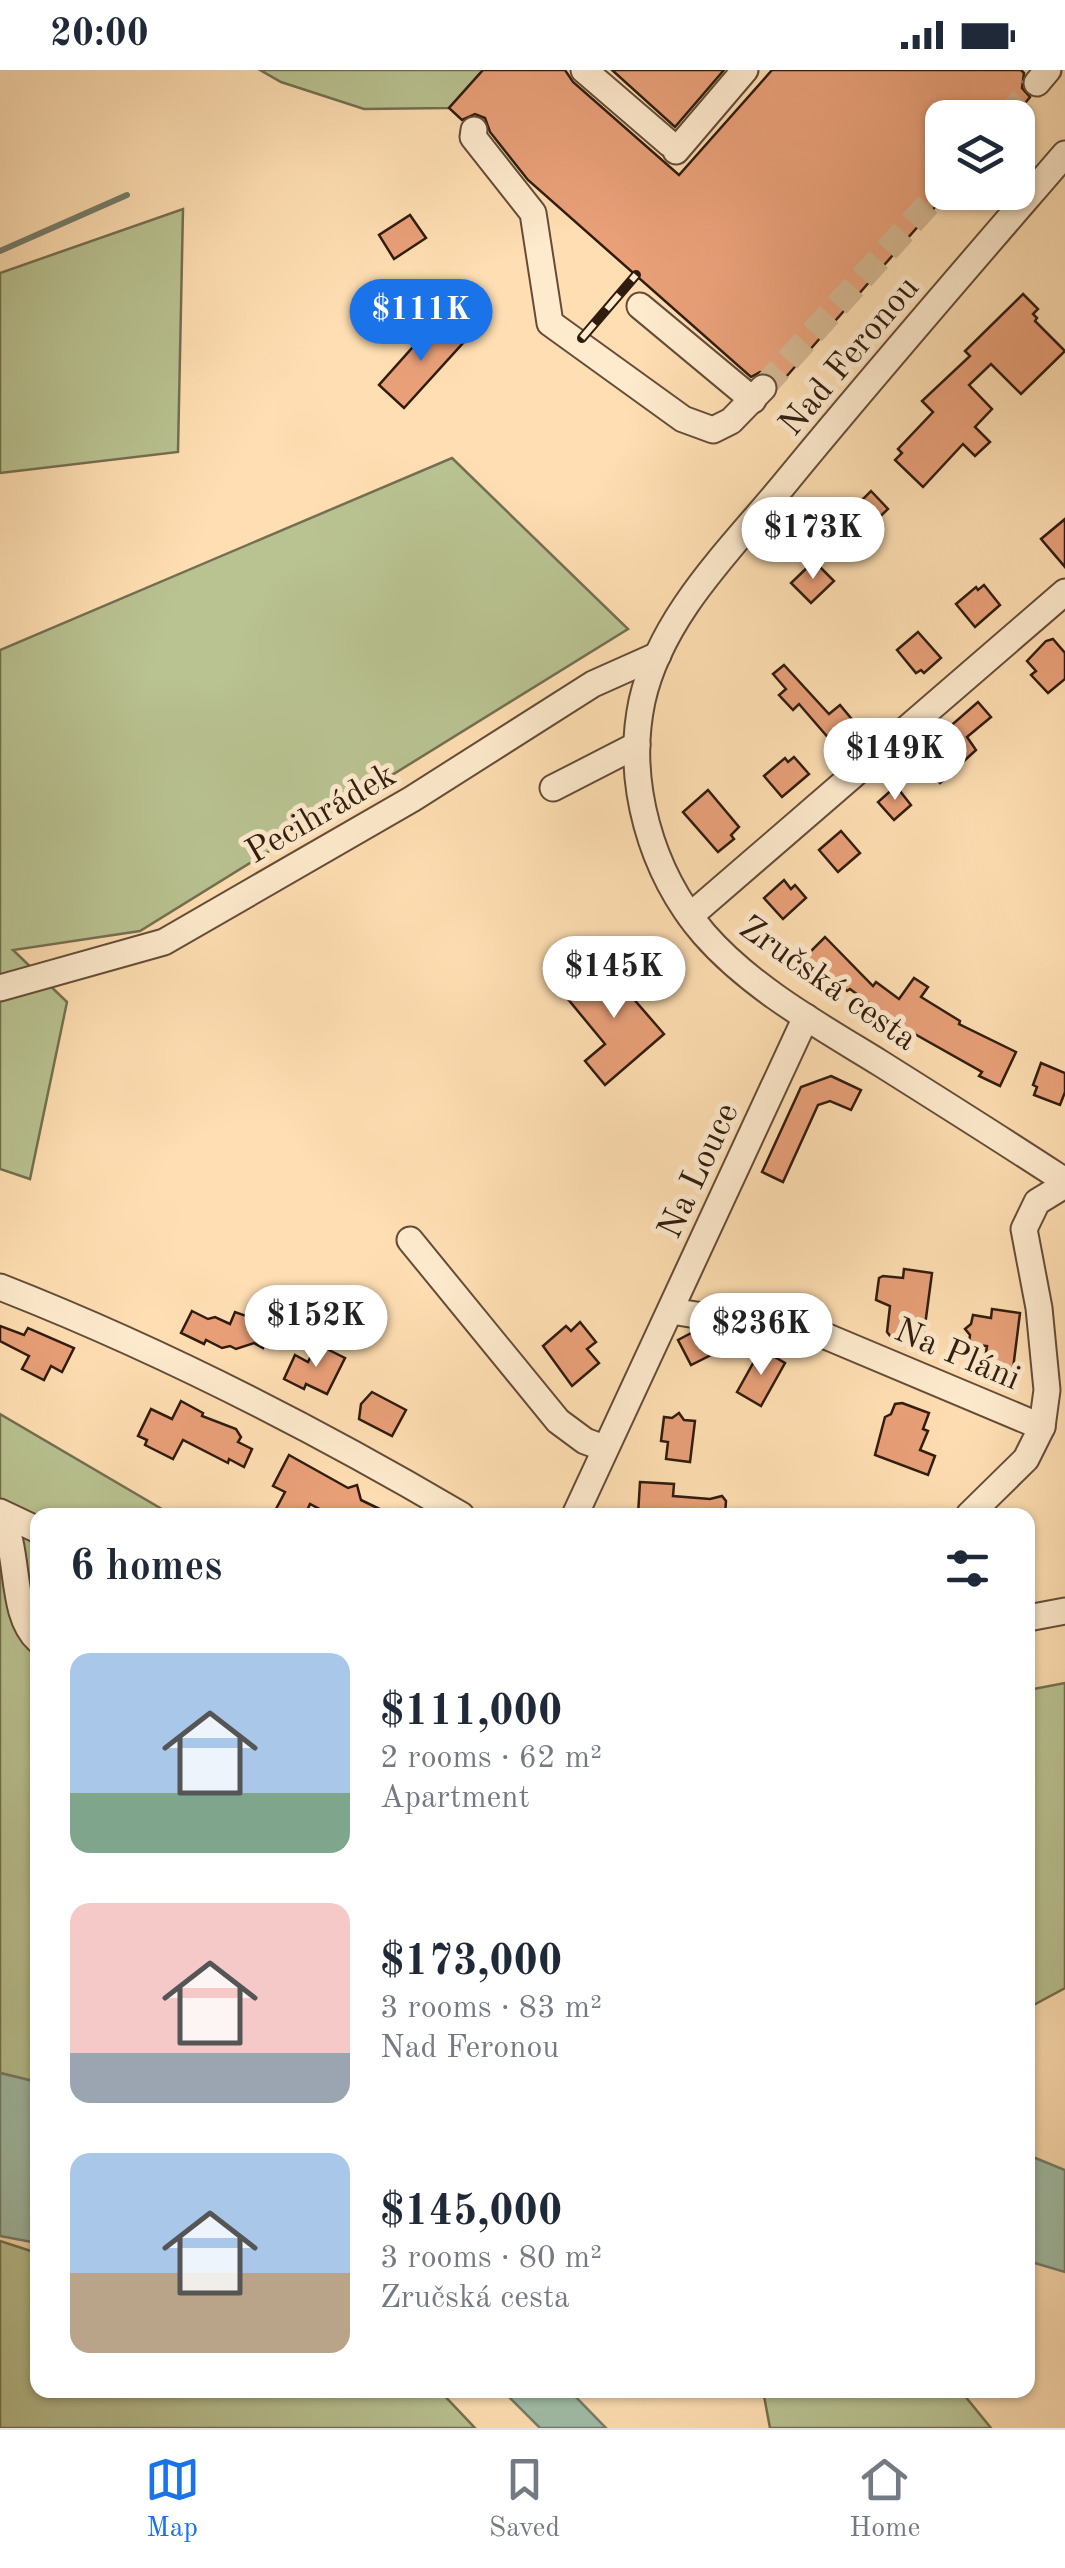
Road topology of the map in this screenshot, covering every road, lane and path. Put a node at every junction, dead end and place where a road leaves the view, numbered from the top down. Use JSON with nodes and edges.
{"nodes":[{"id":1,"x":584,"y":70,"type":"edge"},
{"id":2,"x":745,"y":70,"type":"edge"},
{"id":3,"x":474,"y":130,"type":"dead end"},
{"id":4,"x":1065,"y":154,"type":"edge"},
{"id":5,"x":640,"y":306,"type":"dead end"},
{"id":6,"x":1061,"y":602,"type":"edge"},
{"id":7,"x":658,"y":655,"type":"junction"},
{"id":8,"x":637,"y":745,"type":"junction"},
{"id":9,"x":554,"y":788,"type":"dead end"},
{"id":10,"x":690,"y":916,"type":"junction"},
{"id":11,"x":3,"y":982,"type":"edge"},
{"id":12,"x":806,"y":1017,"type":"junction"},
{"id":13,"x":1065,"y":1183,"type":"edge"},
{"id":14,"x":410,"y":1240,"type":"dead end"},
{"id":15,"x":0,"y":1287,"type":"edge"},
{"id":16,"x":671,"y":1311,"type":"junction"},
{"id":17,"x":1042,"y":1427,"type":"junction"},
{"id":18,"x":604,"y":1448,"type":"junction"},
{"id":19,"x":450,"y":1508,"type":"edge"},
{"id":20,"x":578,"y":1508,"type":"edge"},
{"id":21,"x":976,"y":1508,"type":"edge"},
{"id":22,"x":0,"y":1513,"type":"edge"},
{"id":23,"x":30,"y":1526,"type":"edge"},
{"id":24,"x":1065,"y":1611,"type":"edge"},
{"id":25,"x":1035,"y":1617,"type":"edge"},
{"id":26,"x":30,"y":1630,"type":"edge"}],
"edges":[{"from":1,"to":2,"type":"street"},
{"from":3,"to":5,"type":"street"},
{"from":4,"to":7,"type":"street","name":"Nad Feronou"},
{"from":6,"to":10,"type":"street"},
{"from":7,"to":8,"type":"street","name":"Zručská cesta"},
{"from":7,"to":11,"type":"street","name":"Pecihrádek"},
{"from":8,"to":9,"type":"street"},
{"from":8,"to":10,"type":"street","name":"Zručská cesta"},
{"from":10,"to":12,"type":"street","name":"Zručská cesta"},
{"from":12,"to":13,"type":"street","name":"Zručská cesta"},
{"from":12,"to":16,"type":"street","name":"Na Louce"},
{"from":13,"to":17,"type":"street","name":"Zručská cesta"},
{"from":14,"to":18,"type":"street"},
{"from":15,"to":19,"type":"street"},
{"from":16,"to":17,"type":"street","name":"Na Pláni"},
{"from":16,"to":18,"type":"street","name":"Na Louce"},
{"from":17,"to":21,"type":"street"},
{"from":18,"to":20,"type":"street","name":"Na Louce"},
{"from":22,"to":23,"type":"street"},
{"from":22,"to":26,"type":"street"},
{"from":24,"to":25,"type":"street"}]}
